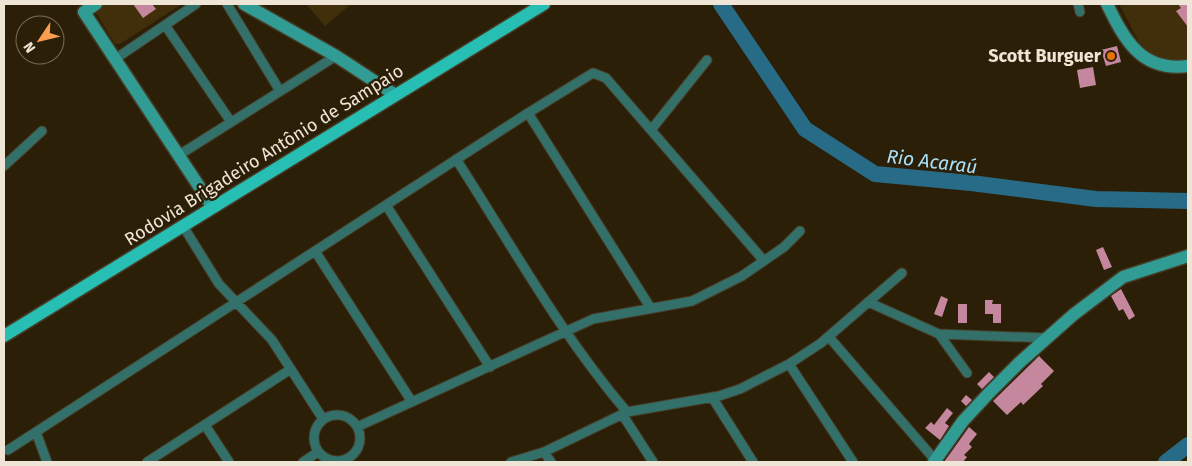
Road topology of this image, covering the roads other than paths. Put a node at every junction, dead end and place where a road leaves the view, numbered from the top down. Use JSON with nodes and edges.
{"nodes":[{"id":1,"x":96,"y":4,"type":"edge"},
{"id":2,"x":196,"y":4,"type":"edge"},
{"id":3,"x":227,"y":4,"type":"edge"},
{"id":4,"x":244,"y":4,"type":"edge"},
{"id":5,"x":544,"y":4,"type":"edge"},
{"id":6,"x":1107,"y":4,"type":"edge"},
{"id":7,"x":81,"y":8,"type":"edge"},
{"id":8,"x":165,"y":25,"type":"junction"},
{"id":9,"x":336,"y":56,"type":"junction"},
{"id":10,"x":115,"y":59,"type":"junction"},
{"id":11,"x":707,"y":60,"type":"dead end"},
{"id":12,"x":1188,"y":66,"type":"edge"},
{"id":13,"x":280,"y":91,"type":"junction"},
{"id":14,"x":394,"y":94,"type":"junction"},
{"id":15,"x":528,"y":113,"type":"junction"},
{"id":16,"x":231,"y":122,"type":"junction"},
{"id":17,"x":651,"y":130,"type":"junction"},
{"id":18,"x":42,"y":131,"type":"dead end"},
{"id":19,"x":179,"y":155,"type":"junction"},
{"id":20,"x":456,"y":159,"type":"junction"},
{"id":21,"x":4,"y":166,"type":"edge"},
{"id":22,"x":386,"y":205,"type":"junction"},
{"id":23,"x":212,"y":206,"type":"junction"},
{"id":24,"x":183,"y":226,"type":"junction"},
{"id":25,"x":800,"y":231,"type":"dead end"},
{"id":26,"x":315,"y":251,"type":"junction"},
{"id":27,"x":1188,"y":256,"type":"edge"},
{"id":28,"x":764,"y":261,"type":"junction"},
{"id":29,"x":902,"y":273,"type":"dead end"},
{"id":30,"x":235,"y":302,"type":"junction"},
{"id":31,"x":868,"y":302,"type":"junction"},
{"id":32,"x":650,"y":307,"type":"junction"},
{"id":33,"x":567,"y":332,"type":"junction"},
{"id":34,"x":939,"y":334,"type":"junction"},
{"id":35,"x":4,"y":336,"type":"edge"},
{"id":36,"x":829,"y":337,"type":"junction"},
{"id":37,"x":1047,"y":338,"type":"junction"},
{"id":38,"x":789,"y":364,"type":"junction"},
{"id":39,"x":490,"y":367,"type":"junction"},
{"id":40,"x":291,"y":369,"type":"junction"},
{"id":41,"x":967,"y":373,"type":"dead end"},
{"id":42,"x":712,"y":397,"type":"junction"},
{"id":43,"x":412,"y":402,"type":"junction"},
{"id":44,"x":624,"y":413,"type":"junction"},
{"id":45,"x":323,"y":419,"type":"junction"},
{"id":46,"x":205,"y":425,"type":"junction"},
{"id":47,"x":357,"y":427,"type":"junction"},
{"id":48,"x":36,"y":432,"type":"junction"},
{"id":49,"x":8,"y":450,"type":"dead end"},
{"id":50,"x":318,"y":452,"type":"junction"},
{"id":51,"x":544,"y":452,"type":"junction"},
{"id":52,"x":350,"y":460,"type":"edge"},
{"id":53,"x":934,"y":461,"type":"edge"},
{"id":54,"x":47,"y":462,"type":"edge"},
{"id":55,"x":147,"y":462,"type":"edge"},
{"id":56,"x":229,"y":462,"type":"edge"},
{"id":57,"x":302,"y":462,"type":"edge"},
{"id":58,"x":511,"y":462,"type":"edge"},
{"id":59,"x":551,"y":462,"type":"edge"},
{"id":60,"x":653,"y":462,"type":"edge"},
{"id":61,"x":752,"y":462,"type":"edge"},
{"id":62,"x":853,"y":462,"type":"edge"}],
"edges":[{"from":1,"to":7,"type":"street"},
{"from":2,"to":8,"type":"street"},
{"from":3,"to":13,"type":"street"},
{"from":4,"to":9,"type":"street"},
{"from":5,"to":14,"type":"main road","name":"Rodovia Brigadeiro Antônio de Sampaio"},
{"from":6,"to":12,"type":"street"},
{"from":7,"to":10,"type":"street"},
{"from":8,"to":10,"type":"street"},
{"from":8,"to":16,"type":"street"},
{"from":9,"to":13,"type":"street"},
{"from":9,"to":14,"type":"street"},
{"from":10,"to":19,"type":"street"},
{"from":11,"to":17,"type":"street"},
{"from":13,"to":16,"type":"street"},
{"from":14,"to":23,"type":"main road","name":"Rodovia Brigadeiro Antônio de Sampaio"},
{"from":15,"to":17,"type":"street"},
{"from":15,"to":20,"type":"street"},
{"from":15,"to":32,"type":"street"},
{"from":16,"to":19,"type":"street"},
{"from":17,"to":28,"type":"street"},
{"from":18,"to":21,"type":"street"},
{"from":19,"to":23,"type":"street"},
{"from":20,"to":22,"type":"street"},
{"from":20,"to":33,"type":"street"},
{"from":22,"to":26,"type":"street"},
{"from":22,"to":39,"type":"street"},
{"from":23,"to":24,"type":"main road","name":"Rodovia Brigadeiro Antônio de Sampaio"},
{"from":24,"to":30,"type":"street"},
{"from":24,"to":35,"type":"main road","name":"Rodovia Brigadeiro Antônio de Sampaio"},
{"from":25,"to":28,"type":"street"},
{"from":26,"to":30,"type":"street"},
{"from":26,"to":43,"type":"street"},
{"from":27,"to":37,"type":"street"},
{"from":28,"to":32,"type":"street"},
{"from":29,"to":31,"type":"street"},
{"from":30,"to":40,"type":"street"},
{"from":30,"to":48,"type":"street"},
{"from":31,"to":34,"type":"street"},
{"from":31,"to":36,"type":"street"},
{"from":32,"to":33,"type":"street"},
{"from":33,"to":39,"type":"street"},
{"from":33,"to":44,"type":"street"},
{"from":34,"to":37,"type":"street"},
{"from":34,"to":41,"type":"street"},
{"from":36,"to":38,"type":"street"},
{"from":36,"to":53,"type":"street"},
{"from":37,"to":53,"type":"street"},
{"from":38,"to":42,"type":"street"},
{"from":38,"to":62,"type":"street"},
{"from":39,"to":43,"type":"street"},
{"from":40,"to":45,"type":"street"},
{"from":40,"to":46,"type":"street"},
{"from":42,"to":44,"type":"street"},
{"from":42,"to":61,"type":"street"},
{"from":43,"to":47,"type":"street"},
{"from":44,"to":51,"type":"street"},
{"from":44,"to":60,"type":"street"},
{"from":45,"to":47,"type":"street"},
{"from":45,"to":50,"type":"street"},
{"from":46,"to":55,"type":"street"},
{"from":46,"to":56,"type":"street"},
{"from":47,"to":52,"type":"street"},
{"from":48,"to":49,"type":"street"},
{"from":48,"to":54,"type":"street"},
{"from":50,"to":52,"type":"street"},
{"from":50,"to":57,"type":"street"},
{"from":51,"to":58,"type":"street"},
{"from":51,"to":59,"type":"street"}]}
